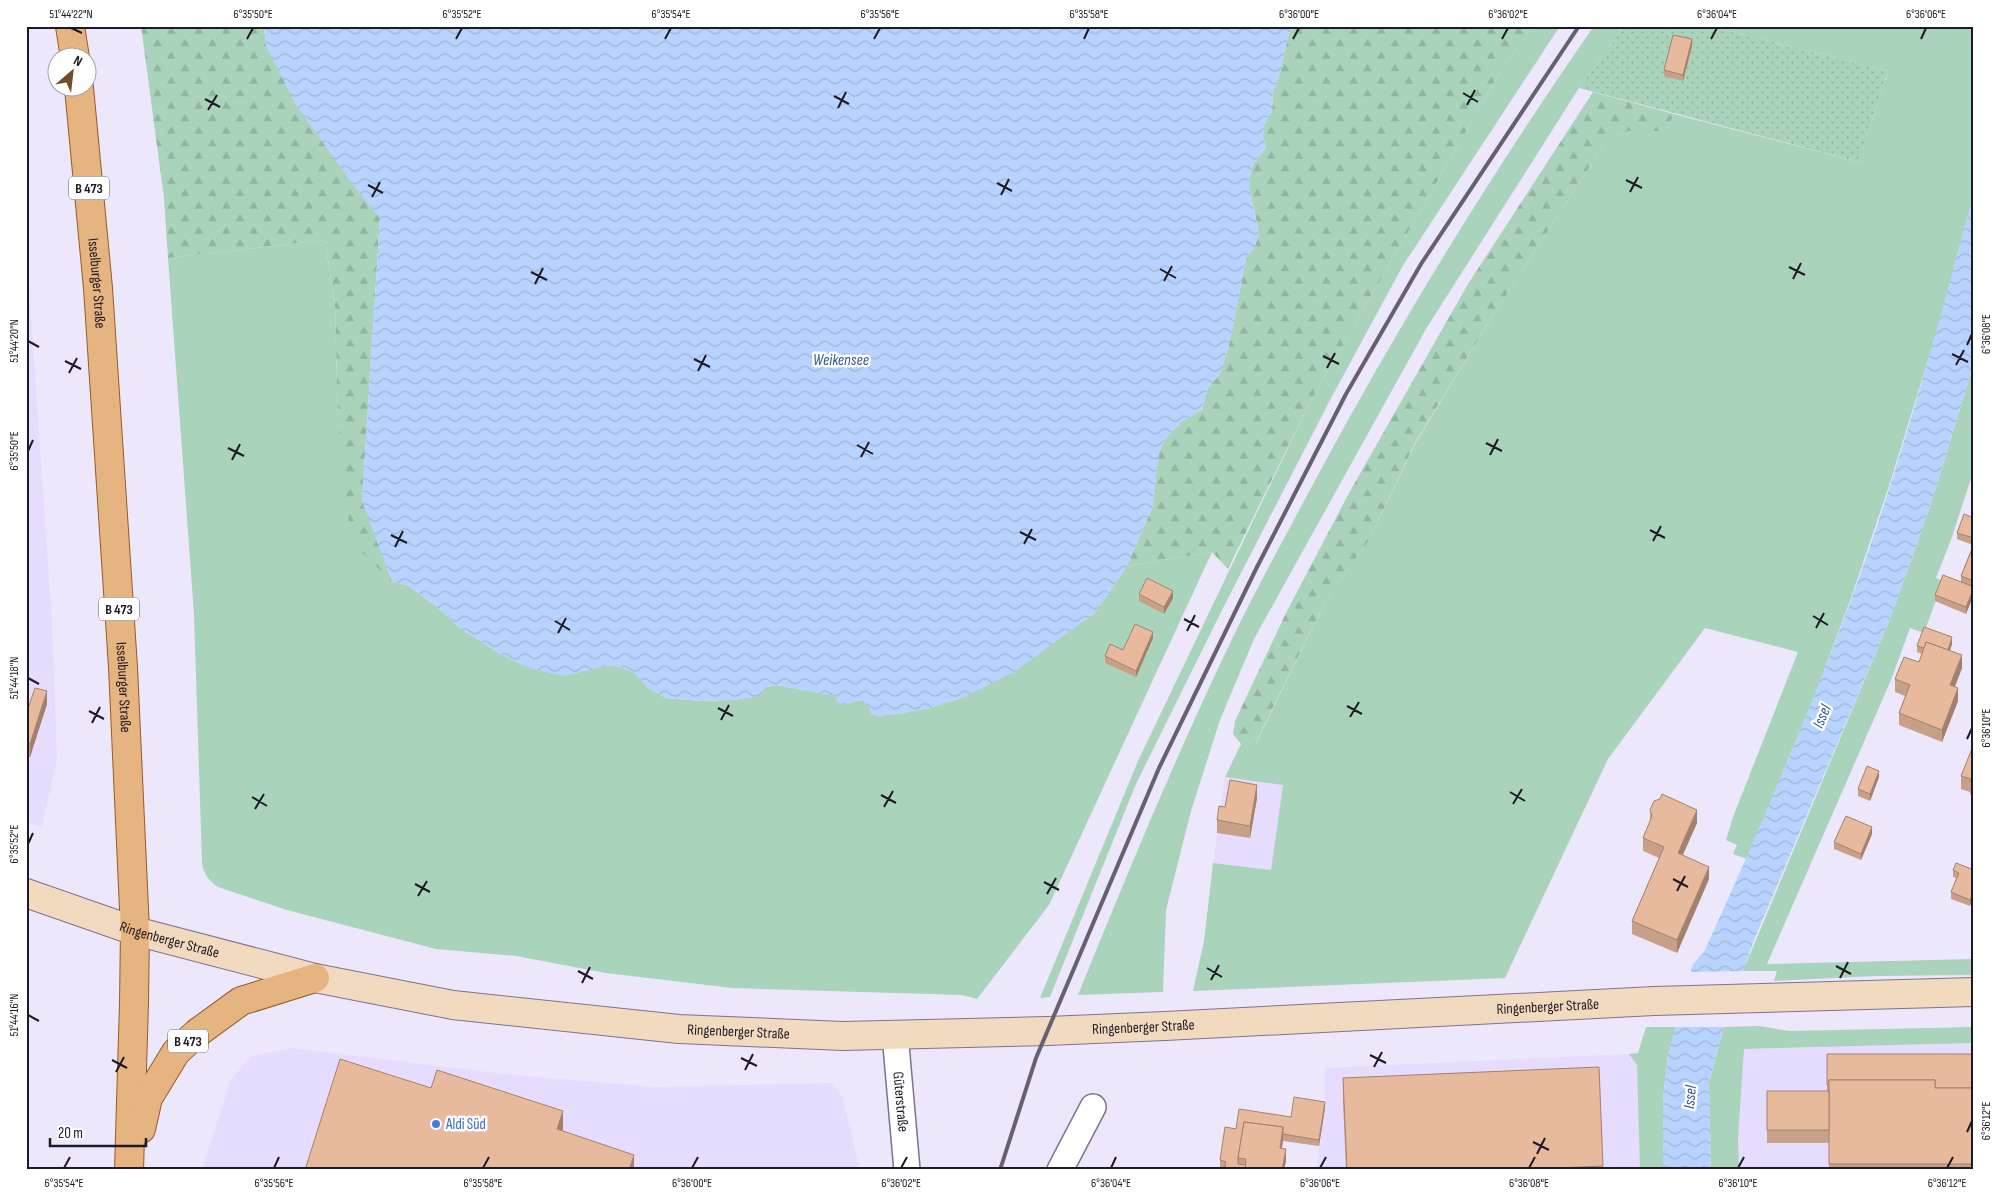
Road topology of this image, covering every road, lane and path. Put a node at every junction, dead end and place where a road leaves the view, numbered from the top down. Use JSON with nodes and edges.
{"nodes":[{"id":1,"x":70,"y":26,"type":"edge"},
{"id":2,"x":73,"y":48,"type":"edge"},
{"id":3,"x":80,"y":98,"type":"edge"},
{"id":4,"x":26,"y":893,"type":"edge"},
{"id":5,"x":134,"y":931,"type":"junction"},
{"id":6,"x":315,"y":978,"type":"junction"},
{"id":7,"x":1974,"y":992,"type":"edge"},
{"id":8,"x":895,"y":1034,"type":"junction"},
{"id":9,"x":1094,"y":1107,"type":"dead end"},
{"id":10,"x":131,"y":1170,"type":"edge"},
{"id":11,"x":907,"y":1170,"type":"edge"},
{"id":12,"x":1060,"y":1170,"type":"edge"}],
"edges":[{"from":1,"to":2,"type":"main road"},
{"from":3,"to":5,"type":"main road","name":"Isselburger Straße","number":"B 473"},
{"from":4,"to":5,"type":"main road","name":"Ringenberger Straße"},
{"from":5,"to":6,"type":"main road","name":"Ringenberger Straße"},
{"from":5,"to":10,"type":"main road","name":"Isselburger Straße","number":"B 473"},
{"from":6,"to":8,"type":"main road","name":"Ringenberger Straße"},
{"from":6,"to":10,"type":"main road","name":"Ringenberger Straße","number":"B 473"},
{"from":7,"to":8,"type":"main road","name":"Ringenberger Straße"},
{"from":8,"to":11,"type":"street","name":"Güterstraße"},
{"from":9,"to":12,"type":"street"}]}
